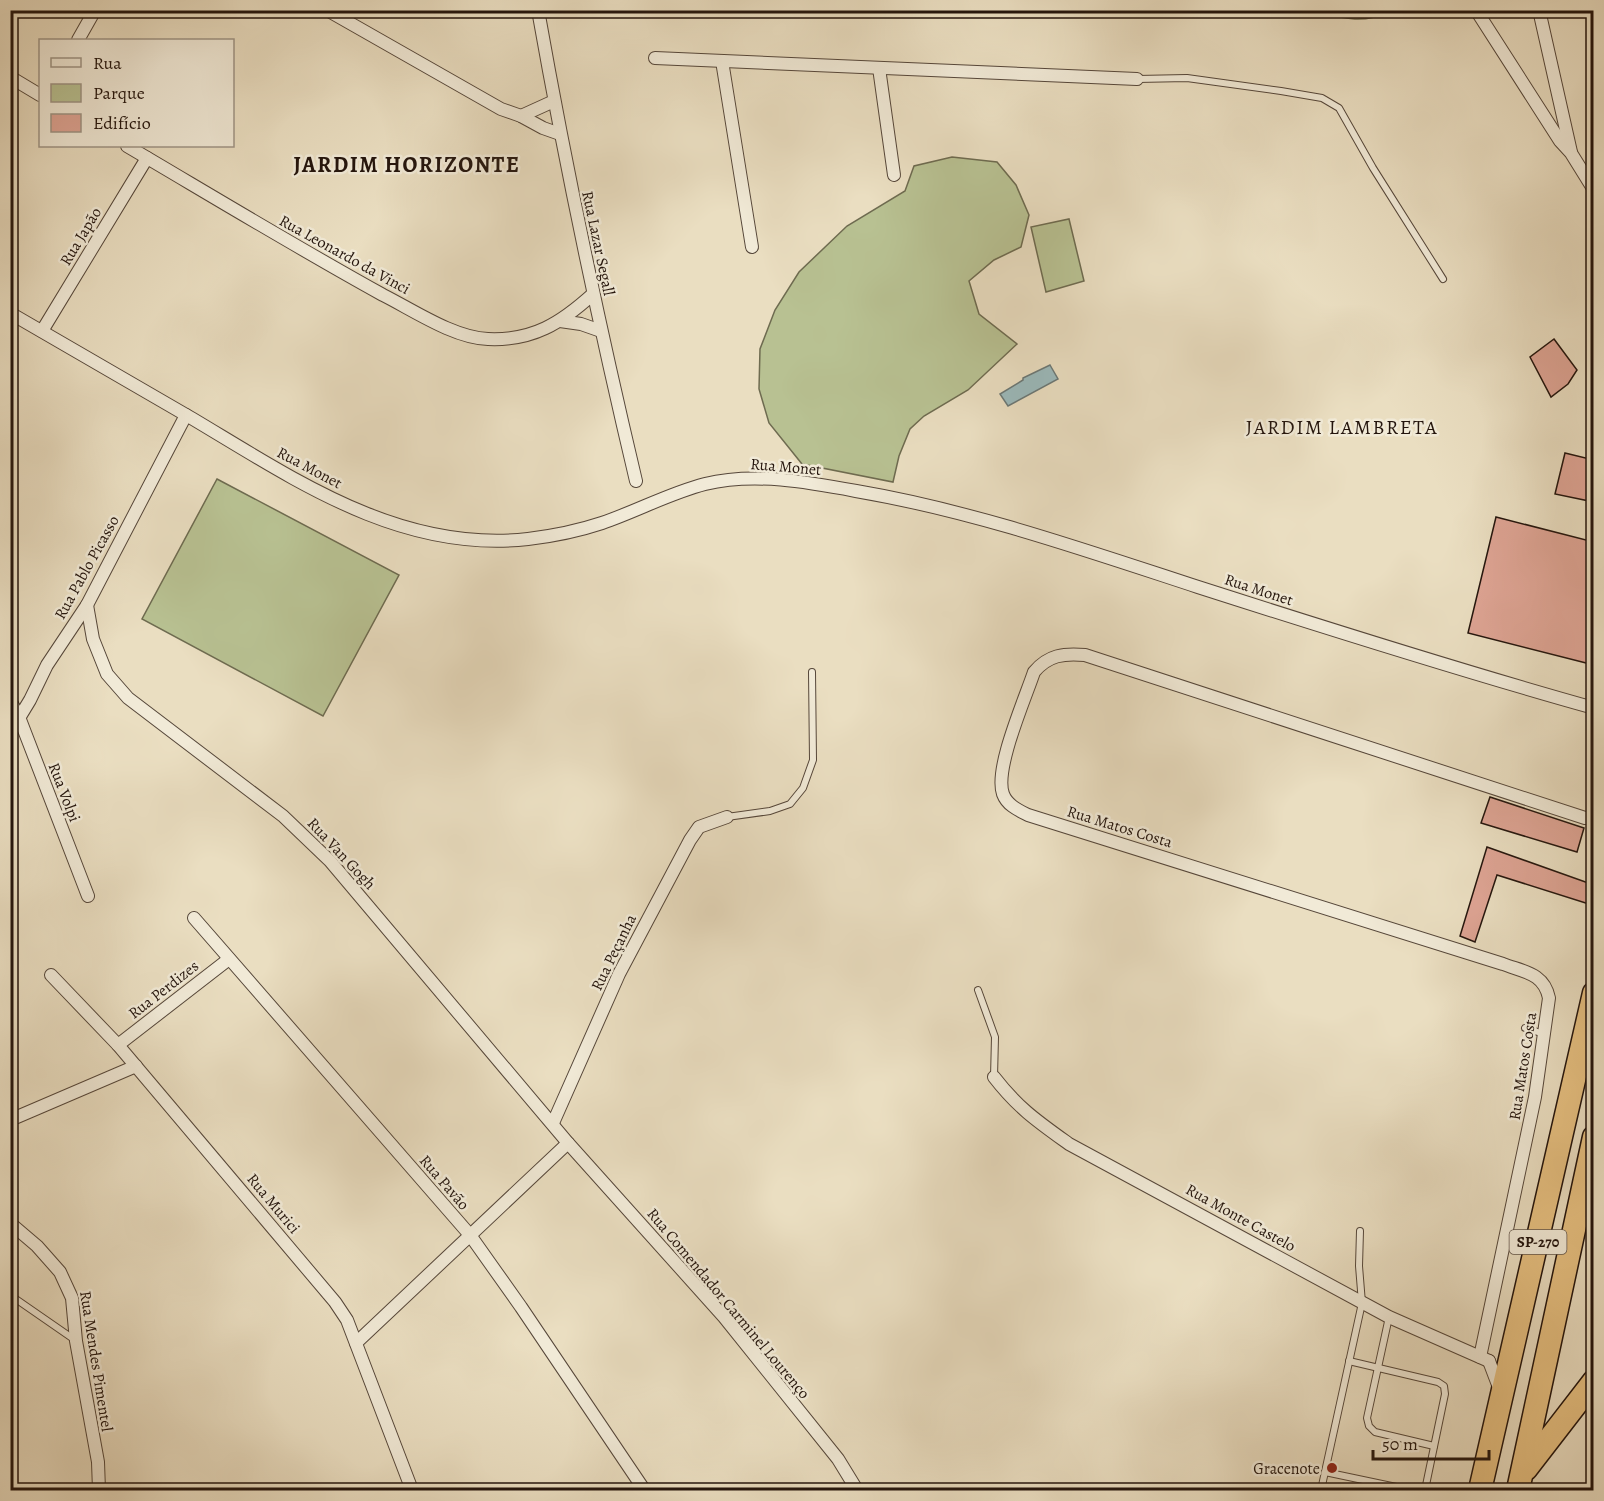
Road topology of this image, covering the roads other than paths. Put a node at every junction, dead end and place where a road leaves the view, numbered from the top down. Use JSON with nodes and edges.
{"nodes":[{"id":1,"x":95,"y":10,"type":"edge"},
{"id":2,"x":327,"y":10,"type":"edge"},
{"id":3,"x":538,"y":10,"type":"edge"},
{"id":4,"x":1476,"y":10,"type":"edge"},
{"id":5,"x":1539,"y":10,"type":"edge"},
{"id":6,"x":79,"y":39,"type":"edge"},
{"id":7,"x":655,"y":58,"type":"dead end"},
{"id":8,"x":722,"y":61,"type":"junction"},
{"id":9,"x":879,"y":68,"type":"junction"},
{"id":10,"x":10,"y":77,"type":"edge"},
{"id":11,"x":1137,"y":79,"type":"joint"},
{"id":12,"x":39,"y":94,"type":"edge"},
{"id":13,"x":554,"y":100,"type":"junction"},
{"id":14,"x":521,"y":116,"type":"junction"},
{"id":15,"x":560,"y":134,"type":"junction"},
{"id":16,"x":128,"y":147,"type":"edge"},
{"id":17,"x":1571,"y":153,"type":"junction"},
{"id":18,"x":147,"y":158,"type":"junction"},
{"id":19,"x":894,"y":175,"type":"dead end"},
{"id":20,"x":1593,"y":190,"type":"edge"},
{"id":21,"x":752,"y":247,"type":"dead end"},
{"id":22,"x":1443,"y":279,"type":"dead end"},
{"id":23,"x":593,"y":294,"type":"junction"},
{"id":24,"x":10,"y":313,"type":"edge"},
{"id":25,"x":560,"y":321,"type":"junction"},
{"id":26,"x":601,"y":330,"type":"junction"},
{"id":27,"x":42,"y":331,"type":"junction"},
{"id":28,"x":186,"y":415,"type":"junction"},
{"id":29,"x":636,"y":481,"type":"dead end"},
{"id":30,"x":87,"y":605,"type":"junction"},
{"id":31,"x":812,"y":672,"type":"dead end"},
{"id":32,"x":10,"y":700,"type":"edge"},
{"id":33,"x":1593,"y":708,"type":"edge"},
{"id":34,"x":19,"y":717,"type":"junction"},
{"id":35,"x":10,"y":733,"type":"edge"},
{"id":36,"x":727,"y":817,"type":"joint"},
{"id":37,"x":1589,"y":818,"type":"edge"},
{"id":38,"x":88,"y":896,"type":"dead end"},
{"id":39,"x":194,"y":918,"type":"dead end"},
{"id":40,"x":229,"y":959,"type":"junction"},
{"id":41,"x":51,"y":975,"type":"dead end"},
{"id":42,"x":978,"y":990,"type":"dead end"},
{"id":43,"x":1593,"y":993,"type":"edge"},
{"id":44,"x":1525,"y":1028,"type":"dead end"},
{"id":45,"x":1545,"y":1034,"type":"junction"},
{"id":46,"x":118,"y":1045,"type":"junction"},
{"id":47,"x":136,"y":1066,"type":"junction"},
{"id":48,"x":994,"y":1077,"type":"joint"},
{"id":49,"x":10,"y":1120,"type":"edge"},
{"id":50,"x":553,"y":1122,"type":"junction"},
{"id":51,"x":1593,"y":1137,"type":"edge"},
{"id":52,"x":568,"y":1143,"type":"junction"},
{"id":53,"x":10,"y":1223,"type":"edge"},
{"id":54,"x":1360,"y":1231,"type":"dead end"},
{"id":55,"x":470,"y":1235,"type":"junction"},
{"id":56,"x":10,"y":1295,"type":"edge"},
{"id":57,"x":1362,"y":1303,"type":"junction"},
{"id":58,"x":1389,"y":1317,"type":"junction"},
{"id":59,"x":76,"y":1341,"type":"junction"},
{"id":60,"x":356,"y":1343,"type":"junction"},
{"id":61,"x":1515,"y":1343,"type":"junction"},
{"id":62,"x":1485,"y":1359,"type":"junction"},
{"id":63,"x":1349,"y":1361,"type":"junction"},
{"id":64,"x":1377,"y":1368,"type":"junction"},
{"id":65,"x":1593,"y":1381,"type":"edge"},
{"id":66,"x":1502,"y":1394,"type":"junction"},
{"id":67,"x":1434,"y":1446,"type":"junction"},
{"id":68,"x":1325,"y":1472,"type":"junction"},
{"id":69,"x":1520,"y":1483,"type":"edge"},
{"id":70,"x":643,"y":1488,"type":"dead end"},
{"id":71,"x":99,"y":1491,"type":"edge"},
{"id":72,"x":412,"y":1491,"type":"edge"},
{"id":73,"x":857,"y":1491,"type":"edge"},
{"id":74,"x":1321,"y":1491,"type":"edge"},
{"id":75,"x":1400,"y":1491,"type":"edge"},
{"id":76,"x":1425,"y":1491,"type":"edge"},
{"id":77,"x":1480,"y":1491,"type":"edge"}],
"edges":[{"from":1,"to":6,"type":"street"},
{"from":2,"to":14,"type":"street"},
{"from":3,"to":13,"type":"street","name":"Rua Lazar Segall"},
{"from":4,"to":17,"type":"street"},
{"from":5,"to":17,"type":"street"},
{"from":7,"to":8,"type":"street"},
{"from":8,"to":9,"type":"street"},
{"from":8,"to":21,"type":"street"},
{"from":9,"to":11,"type":"street"},
{"from":9,"to":19,"type":"street"},
{"from":10,"to":12,"type":"street"},
{"from":11,"to":22,"type":"lane"},
{"from":13,"to":14,"type":"street"},
{"from":13,"to":15,"type":"street","name":"Rua Lazar Segall"},
{"from":14,"to":15,"type":"street"},
{"from":15,"to":23,"type":"street","name":"Rua Lazar Segall"},
{"from":16,"to":18,"type":"street","name":"Rua Leonardo da Vinci"},
{"from":17,"to":20,"type":"street"},
{"from":18,"to":25,"type":"street","name":"Rua Leonardo da Vinci"},
{"from":18,"to":27,"type":"street","name":"Rua Japão"},
{"from":23,"to":25,"type":"street","name":"Rua Leonardo da Vinci"},
{"from":23,"to":26,"type":"street","name":"Rua Lazar Segall"},
{"from":24,"to":27,"type":"street","name":"Rua Monet"},
{"from":25,"to":26,"type":"street"},
{"from":26,"to":29,"type":"street","name":"Rua Lazar Segall"},
{"from":27,"to":28,"type":"street","name":"Rua Monet"},
{"from":28,"to":30,"type":"street","name":"Rua Pablo Picasso"},
{"from":28,"to":33,"type":"street","name":"Rua Monet"},
{"from":30,"to":34,"type":"street","name":"Rua Pablo Picasso"},
{"from":30,"to":50,"type":"street","name":"Rua Van Gogh"},
{"from":31,"to":36,"type":"lane"},
{"from":32,"to":34,"type":"street","name":"Rua Volpi"},
{"from":34,"to":35,"type":"street","name":"Rua Pablo Picasso"},
{"from":34,"to":38,"type":"street","name":"Rua Volpi"},
{"from":36,"to":50,"type":"street","name":"Rua Peçanha"},
{"from":37,"to":45,"type":"street","name":"Rua Matos Costa"},
{"from":39,"to":40,"type":"street","name":"Rua Pavão"},
{"from":40,"to":46,"type":"street","name":"Rua Perdizes"},
{"from":40,"to":55,"type":"street","name":"Rua Pavão"},
{"from":41,"to":46,"type":"street","name":"Rua Murici"},
{"from":42,"to":48,"type":"lane"},
{"from":43,"to":61,"type":"highway","number":"SP-270"},
{"from":44,"to":45,"type":"lane"},
{"from":45,"to":62,"type":"street","name":"Rua Matos Costa"},
{"from":46,"to":47,"type":"street","name":"Rua Murici"},
{"from":47,"to":49,"type":"street"},
{"from":47,"to":60,"type":"street","name":"Rua Murici"},
{"from":48,"to":57,"type":"street","name":"Rua Monte Castelo"},
{"from":50,"to":52,"type":"street","name":"Rua Van Gogh"},
{"from":51,"to":69,"type":"highway","number":"SP-270"},
{"from":52,"to":55,"type":"street"},
{"from":52,"to":73,"type":"street","name":"Rua Comendador Carminel Lourenço"},
{"from":53,"to":59,"type":"street","name":"Rua Mendes Pimentel"},
{"from":54,"to":57,"type":"lane"},
{"from":55,"to":60,"type":"street"},
{"from":55,"to":70,"type":"street","name":"Rua Pavão"},
{"from":56,"to":59,"type":"lane"},
{"from":57,"to":58,"type":"street","name":"Rua Monte Castelo"},
{"from":57,"to":63,"type":"lane"},
{"from":58,"to":62,"type":"street","name":"Rua Monte Castelo"},
{"from":58,"to":64,"type":"lane"},
{"from":59,"to":71,"type":"street","name":"Rua Mendes Pimentel"},
{"from":60,"to":72,"type":"street","name":"Rua Murici"},
{"from":61,"to":62,"type":"street"},
{"from":61,"to":66,"type":"highway","number":"SP-270"},
{"from":62,"to":66,"type":"street"},
{"from":63,"to":64,"type":"lane"},
{"from":63,"to":68,"type":"lane"},
{"from":64,"to":67,"type":"lane"},
{"from":64,"to":67,"type":"lane"},
{"from":65,"to":69,"type":"highway"},
{"from":66,"to":77,"type":"highway","number":"SP-270"},
{"from":67,"to":76,"type":"lane"},
{"from":68,"to":74,"type":"lane"},
{"from":68,"to":75,"type":"lane"}]}
